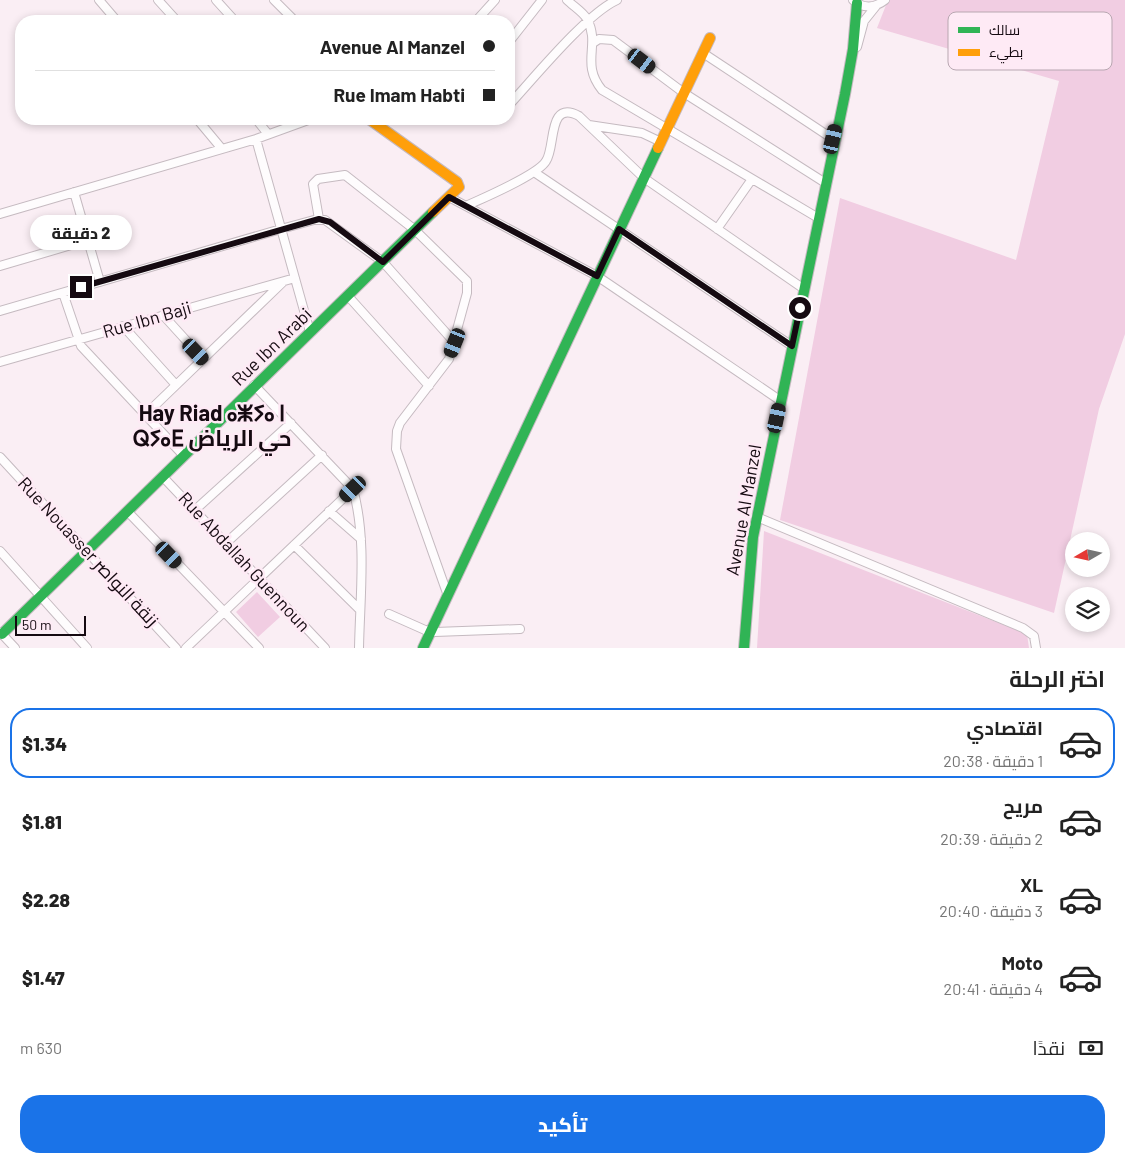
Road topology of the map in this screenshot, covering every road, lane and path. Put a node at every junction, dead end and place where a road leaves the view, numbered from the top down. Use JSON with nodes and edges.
{"nodes":[{"id":1,"x":99,"y":0,"type":"edge"},
{"id":2,"x":158,"y":0,"type":"edge"},
{"id":3,"x":216,"y":0,"type":"edge"},
{"id":4,"x":274,"y":0,"type":"edge"},
{"id":5,"x":495,"y":0,"type":"edge"},
{"id":6,"x":542,"y":0,"type":"edge"},
{"id":7,"x":567,"y":0,"type":"edge"},
{"id":8,"x":617,"y":0,"type":"edge"},
{"id":9,"x":886,"y":0,"type":"edge"},
{"id":10,"x":855,"y":2,"type":"edge"},
{"id":11,"x":876,"y":6,"type":"junction"},
{"id":12,"x":112,"y":15,"type":"edge"},
{"id":13,"x":171,"y":15,"type":"edge"},
{"id":14,"x":230,"y":15,"type":"edge"},
{"id":15,"x":289,"y":15,"type":"edge"},
{"id":16,"x":481,"y":15,"type":"edge"},
{"id":17,"x":588,"y":21,"type":"junction"},
{"id":18,"x":515,"y":34,"type":"edge"},
{"id":19,"x":710,"y":38,"type":"dead end"},
{"id":20,"x":593,"y":43,"type":"junction"},
{"id":21,"x":703,"y":53,"type":"junction"},
{"id":22,"x":852,"y":55,"type":"junction"},
{"id":23,"x":684,"y":93,"type":"junction"},
{"id":24,"x":515,"y":99,"type":"edge"},
{"id":25,"x":202,"y":125,"type":"edge"},
{"id":26,"x":261,"y":125,"type":"edge"},
{"id":27,"x":294,"y":125,"type":"edge"},
{"id":28,"x":378,"y":125,"type":"edge"},
{"id":29,"x":588,"y":125,"type":"junction"},
{"id":30,"x":667,"y":129,"type":"junction"},
{"id":31,"x":268,"y":134,"type":"junction"},
{"id":32,"x":256,"y":139,"type":"junction"},
{"id":33,"x":833,"y":139,"type":"junction"},
{"id":34,"x":661,"y":142,"type":"junction"},
{"id":35,"x":222,"y":149,"type":"junction"},
{"id":36,"x":534,"y":172,"type":"junction"},
{"id":37,"x":644,"y":178,"type":"junction"},
{"id":38,"x":752,"y":179,"type":"junction"},
{"id":39,"x":827,"y":184,"type":"junction"},
{"id":40,"x":74,"y":192,"type":"junction"},
{"id":41,"x":449,"y":197,"type":"junction"},
{"id":42,"x":466,"y":206,"type":"junction"},
{"id":43,"x":0,"y":214,"type":"edge"},
{"id":44,"x":319,"y":219,"type":"junction"},
{"id":45,"x":820,"y":219,"type":"junction"},
{"id":46,"x":281,"y":229,"type":"junction"},
{"id":47,"x":619,"y":229,"type":"junction"},
{"id":48,"x":717,"y":229,"type":"junction"},
{"id":49,"x":416,"y":230,"type":"junction"},
{"id":50,"x":88,"y":240,"type":"junction"},
{"id":51,"x":383,"y":262,"type":"junction"},
{"id":52,"x":0,"y":266,"type":"edge"},
{"id":53,"x":597,"y":276,"type":"junction"},
{"id":54,"x":295,"y":278,"type":"junction"},
{"id":55,"x":284,"y":280,"type":"junction"},
{"id":56,"x":100,"y":282,"type":"junction"},
{"id":57,"x":804,"y":289,"type":"junction"},
{"id":58,"x":63,"y":293,"type":"junction"},
{"id":59,"x":348,"y":296,"type":"junction"},
{"id":60,"x":0,"y":311,"type":"edge"},
{"id":61,"x":163,"y":315,"type":"junction"},
{"id":62,"x":123,"y":326,"type":"junction"},
{"id":63,"x":310,"y":332,"type":"junction"},
{"id":64,"x":78,"y":340,"type":"junction"},
{"id":65,"x":455,"y":343,"type":"junction"},
{"id":66,"x":792,"y":346,"type":"junction"},
{"id":67,"x":203,"y":359,"type":"junction"},
{"id":68,"x":0,"y":362,"type":"edge"},
{"id":69,"x":176,"y":385,"type":"junction"},
{"id":70,"x":254,"y":386,"type":"junction"},
{"id":71,"x":429,"y":386,"type":"junction"},
{"id":72,"x":781,"y":401,"type":"junction"},
{"id":73,"x":145,"y":415,"type":"junction"},
{"id":74,"x":291,"y":423,"type":"junction"},
{"id":75,"x":322,"y":455,"type":"junction"},
{"id":76,"x":184,"y":456,"type":"junction"},
{"id":77,"x":0,"y":457,"type":"edge"},
{"id":78,"x":163,"y":477,"type":"junction"},
{"id":79,"x":353,"y":489,"type":"junction"},
{"id":80,"x":195,"y":510,"type":"junction"},
{"id":81,"x":329,"y":511,"type":"junction"},
{"id":82,"x":128,"y":512,"type":"junction"},
{"id":83,"x":757,"y":517,"type":"junction"},
{"id":84,"x":362,"y":539,"type":"junction"},
{"id":85,"x":226,"y":543,"type":"junction"},
{"id":86,"x":294,"y":545,"type":"junction"},
{"id":87,"x":88,"y":550,"type":"junction"},
{"id":88,"x":0,"y":551,"type":"edge"},
{"id":89,"x":259,"y":578,"type":"junction"},
{"id":90,"x":447,"y":593,"type":"junction"},
{"id":91,"x":40,"y":597,"type":"junction"},
{"id":92,"x":360,"y":610,"type":"junction"},
{"id":93,"x":224,"y":612,"type":"junction"},
{"id":94,"x":389,"y":614,"type":"dead end"},
{"id":95,"x":520,"y":629,"type":"dead end"},
{"id":96,"x":430,"y":631,"type":"junction"},
{"id":97,"x":1,"y":633,"type":"edge"},
{"id":98,"x":15,"y":648,"type":"edge"},
{"id":99,"x":86,"y":648,"type":"edge"},
{"id":100,"x":176,"y":648,"type":"edge"},
{"id":101,"x":186,"y":648,"type":"edge"},
{"id":102,"x":259,"y":648,"type":"edge"},
{"id":103,"x":325,"y":648,"type":"edge"},
{"id":104,"x":359,"y":648,"type":"edge"},
{"id":105,"x":423,"y":648,"type":"edge"},
{"id":106,"x":744,"y":648,"type":"edge"},
{"id":107,"x":1036,"y":648,"type":"edge"}],
"edges":[{"from":1,"to":12,"type":"street"},
{"from":2,"to":13,"type":"street"},
{"from":3,"to":14,"type":"street"},
{"from":4,"to":15,"type":"street"},
{"from":5,"to":16,"type":"street"},
{"from":6,"to":18,"type":"street"},
{"from":7,"to":17,"type":"street"},
{"from":8,"to":17,"type":"street"},
{"from":9,"to":11,"type":"street"},
{"from":10,"to":11,"type":"street"},
{"from":10,"to":22,"type":"street","name":"Avenue Al Manzel"},
{"from":11,"to":22,"type":"street","name":"Avenue Al Manzel"},
{"from":17,"to":20,"type":"street"},
{"from":17,"to":24,"type":"street"},
{"from":19,"to":21,"type":"street"},
{"from":20,"to":23,"type":"street"},
{"from":20,"to":30,"type":"street"},
{"from":21,"to":23,"type":"street"},
{"from":21,"to":33,"type":"street"},
{"from":22,"to":33,"type":"street","name":"Avenue Al Manzel"},
{"from":23,"to":30,"type":"street"},
{"from":23,"to":39,"type":"street"},
{"from":25,"to":35,"type":"street"},
{"from":26,"to":31,"type":"street"},
{"from":27,"to":31,"type":"street"},
{"from":28,"to":41,"type":"street","name":"Rue Ibn Arabi"},
{"from":29,"to":34,"type":"street"},
{"from":29,"to":36,"type":"street"},
{"from":29,"to":37,"type":"street"},
{"from":30,"to":34,"type":"street"},
{"from":30,"to":38,"type":"street"},
{"from":31,"to":32,"type":"street"},
{"from":32,"to":35,"type":"street"},
{"from":32,"to":46,"type":"street"},
{"from":33,"to":39,"type":"street","name":"Avenue Al Manzel"},
{"from":34,"to":37,"type":"street"},
{"from":35,"to":40,"type":"street"},
{"from":36,"to":42,"type":"street"},
{"from":36,"to":47,"type":"street"},
{"from":37,"to":47,"type":"street"},
{"from":37,"to":48,"type":"street"},
{"from":38,"to":45,"type":"street"},
{"from":38,"to":48,"type":"street"},
{"from":39,"to":45,"type":"street","name":"Avenue Al Manzel"},
{"from":40,"to":43,"type":"street"},
{"from":40,"to":50,"type":"street"},
{"from":41,"to":42,"type":"street"},
{"from":41,"to":49,"type":"street","name":"Rue Ibn Arabi"},
{"from":42,"to":53,"type":"street"},
{"from":44,"to":46,"type":"street"},
{"from":44,"to":49,"type":"street"},
{"from":44,"to":51,"type":"street"},
{"from":45,"to":57,"type":"street","name":"Avenue Al Manzel"},
{"from":46,"to":54,"type":"street"},
{"from":46,"to":56,"type":"street"},
{"from":47,"to":53,"type":"street"},
{"from":47,"to":66,"type":"street"},
{"from":48,"to":57,"type":"street"},
{"from":49,"to":51,"type":"street","name":"Rue Ibn Arabi"},
{"from":49,"to":65,"type":"street"},
{"from":50,"to":52,"type":"street"},
{"from":50,"to":56,"type":"street"},
{"from":51,"to":59,"type":"street","name":"Rue Ibn Arabi"},
{"from":51,"to":65,"type":"street"},
{"from":53,"to":72,"type":"street"},
{"from":53,"to":90,"type":"street"},
{"from":54,"to":55,"type":"street","name":"Rue Ibn Baji"},
{"from":54,"to":63,"type":"street"},
{"from":55,"to":61,"type":"street","name":"Rue Ibn Baji"},
{"from":55,"to":67,"type":"street"},
{"from":56,"to":58,"type":"street"},
{"from":57,"to":66,"type":"street","name":"Avenue Al Manzel"},
{"from":58,"to":60,"type":"street"},
{"from":58,"to":64,"type":"street"},
{"from":59,"to":63,"type":"street","name":"Rue Ibn Arabi"},
{"from":59,"to":71,"type":"street"},
{"from":61,"to":62,"type":"street","name":"Rue Ibn Baji"},
{"from":61,"to":67,"type":"street"},
{"from":62,"to":64,"type":"street","name":"Rue Ibn Baji"},
{"from":62,"to":69,"type":"street"},
{"from":63,"to":70,"type":"street","name":"Rue Ibn Arabi"},
{"from":64,"to":68,"type":"street","name":"Rue Ibn Baji"},
{"from":64,"to":73,"type":"street"},
{"from":65,"to":71,"type":"street"},
{"from":66,"to":72,"type":"street","name":"Avenue Al Manzel"},
{"from":67,"to":69,"type":"street"},
{"from":69,"to":73,"type":"street"},
{"from":70,"to":74,"type":"street"},
{"from":70,"to":76,"type":"street","name":"Rue Ibn Arabi"},
{"from":71,"to":90,"type":"street"},
{"from":72,"to":83,"type":"street","name":"Avenue Al Manzel"},
{"from":73,"to":76,"type":"street"},
{"from":74,"to":75,"type":"street"},
{"from":74,"to":80,"type":"street"},
{"from":75,"to":79,"type":"street"},
{"from":75,"to":85,"type":"street"},
{"from":76,"to":78,"type":"street","name":"Rue Ibn Arabi"},
{"from":77,"to":87,"type":"street","name":"Rue Nouasser زنقة النواصر"},
{"from":78,"to":80,"type":"street","name":"Rue Abdallah Guennoun"},
{"from":78,"to":82,"type":"street","name":"Rue Ibn Arabi"},
{"from":79,"to":81,"type":"street"},
{"from":79,"to":84,"type":"street"},
{"from":80,"to":85,"type":"street","name":"Rue Abdallah Guennoun"},
{"from":81,"to":84,"type":"street"},
{"from":81,"to":86,"type":"street"},
{"from":82,"to":87,"type":"street","name":"Rue Ibn Arabi"},
{"from":82,"to":93,"type":"street"},
{"from":83,"to":106,"type":"street","name":"Avenue Al Manzel"},
{"from":83,"to":107,"type":"street"},
{"from":84,"to":92,"type":"street"},
{"from":85,"to":89,"type":"street","name":"Rue Abdallah Guennoun"},
{"from":86,"to":89,"type":"street"},
{"from":86,"to":92,"type":"street"},
{"from":87,"to":91,"type":"street","name":"Rue Ibn Arabi"},
{"from":87,"to":100,"type":"street","name":"Rue Nouasser زنقة النواصر"},
{"from":88,"to":91,"type":"street"},
{"from":89,"to":93,"type":"street"},
{"from":89,"to":103,"type":"street","name":"Rue Abdallah Guennoun"},
{"from":90,"to":96,"type":"street"},
{"from":91,"to":97,"type":"street","name":"Rue Ibn Arabi"},
{"from":91,"to":99,"type":"street"},
{"from":92,"to":104,"type":"street"},
{"from":93,"to":101,"type":"street"},
{"from":93,"to":102,"type":"street"},
{"from":94,"to":96,"type":"street"},
{"from":95,"to":96,"type":"street"},
{"from":96,"to":105,"type":"street"},
{"from":97,"to":98,"type":"street"}]}
